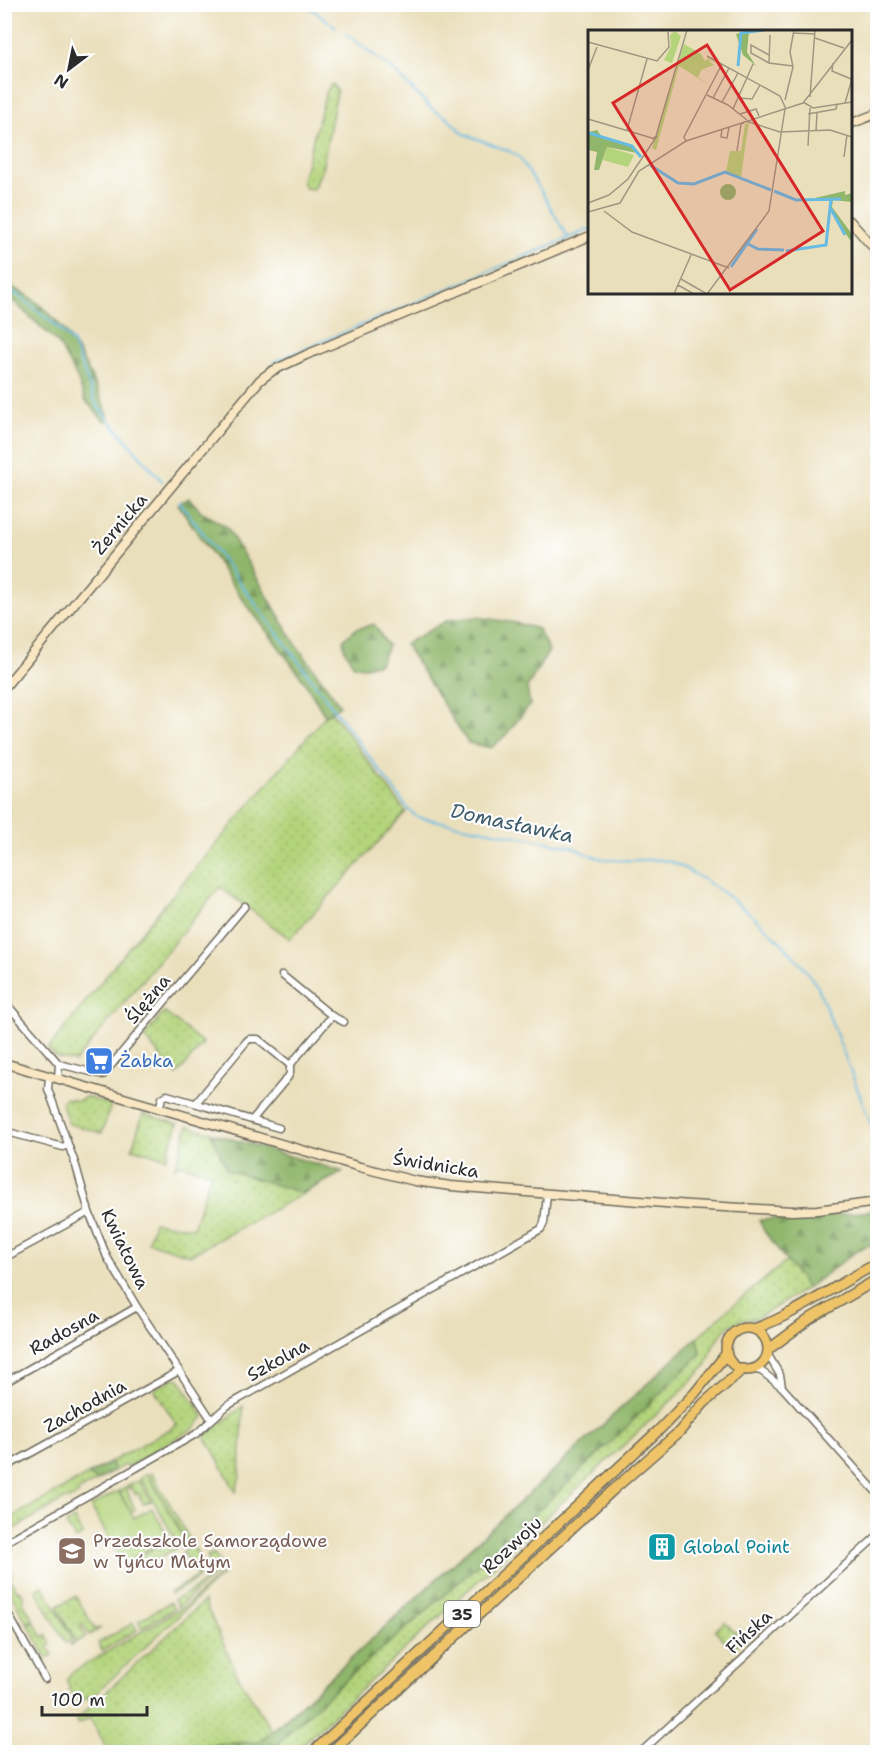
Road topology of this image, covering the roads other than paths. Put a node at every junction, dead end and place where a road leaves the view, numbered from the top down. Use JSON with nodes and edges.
{"nodes":[{"id":1,"x":878,"y":113,"type":"edge"},
{"id":2,"x":852,"y":123,"type":"edge"},
{"id":3,"x":852,"y":223,"type":"edge"},
{"id":4,"x":588,"y":237,"type":"edge"},
{"id":5,"x":878,"y":253,"type":"edge"},
{"id":6,"x":4,"y":688,"type":"edge"},
{"id":7,"x":244,"y":906,"type":"dead end"},
{"id":8,"x":282,"y":975,"type":"dead end"},
{"id":9,"x":4,"y":1001,"type":"edge"},
{"id":10,"x":332,"y":1016,"type":"junction"},
{"id":11,"x":344,"y":1022,"type":"dead end"},
{"id":12,"x":4,"y":1063,"type":"edge"},
{"id":13,"x":59,"y":1064,"type":"junction"},
{"id":14,"x":290,"y":1065,"type":"junction"},
{"id":15,"x":53,"y":1078,"type":"junction"},
{"id":16,"x":196,"y":1103,"type":"junction"},
{"id":17,"x":159,"y":1109,"type":"junction"},
{"id":18,"x":252,"y":1120,"type":"junction"},
{"id":19,"x":279,"y":1128,"type":"dead end"},
{"id":20,"x":4,"y":1131,"type":"edge"},
{"id":21,"x":67,"y":1145,"type":"junction"},
{"id":22,"x":547,"y":1195,"type":"junction"},
{"id":23,"x":878,"y":1202,"type":"edge"},
{"id":24,"x":89,"y":1212,"type":"junction"},
{"id":25,"x":5,"y":1257,"type":"edge"},
{"id":26,"x":878,"y":1263,"type":"edge"},
{"id":27,"x":878,"y":1280,"type":"edge"},
{"id":28,"x":137,"y":1307,"type":"junction"},
{"id":29,"x":754,"y":1329,"type":"junction"},
{"id":30,"x":768,"y":1352,"type":"junction"},
{"id":31,"x":726,"y":1354,"type":"junction"},
{"id":32,"x":747,"y":1369,"type":"junction"},
{"id":33,"x":179,"y":1371,"type":"junction"},
{"id":34,"x":4,"y":1383,"type":"edge"},
{"id":35,"x":782,"y":1387,"type":"junction"},
{"id":36,"x":212,"y":1419,"type":"junction"},
{"id":37,"x":4,"y":1468,"type":"edge"},
{"id":38,"x":878,"y":1494,"type":"edge"},
{"id":39,"x":878,"y":1535,"type":"edge"},
{"id":40,"x":4,"y":1543,"type":"edge"},
{"id":41,"x":4,"y":1607,"type":"edge"},
{"id":42,"x":45,"y":1679,"type":"dead end"},
{"id":43,"x":313,"y":1752,"type":"edge"},
{"id":44,"x":331,"y":1752,"type":"edge"},
{"id":45,"x":641,"y":1752,"type":"edge"}],
"edges":[{"from":1,"to":2,"type":"street"},
{"from":3,"to":5,"type":"street"},
{"from":4,"to":6,"type":"street","name":"Żernicka"},
{"from":7,"to":13,"type":"street","name":"Ślężna"},
{"from":8,"to":10,"type":"street"},
{"from":9,"to":13,"type":"street"},
{"from":10,"to":11,"type":"street"},
{"from":10,"to":14,"type":"street"},
{"from":12,"to":15,"type":"street","name":"Świdnicka"},
{"from":13,"to":15,"type":"street","name":"Kwiatowa"},
{"from":14,"to":16,"type":"street"},
{"from":14,"to":18,"type":"street"},
{"from":15,"to":17,"type":"street","name":"Świdnicka"},
{"from":15,"to":21,"type":"street","name":"Kwiatowa"},
{"from":16,"to":17,"type":"street"},
{"from":16,"to":18,"type":"street"},
{"from":17,"to":22,"type":"street","name":"Świdnicka"},
{"from":18,"to":19,"type":"street"},
{"from":20,"to":21,"type":"street"},
{"from":21,"to":24,"type":"street","name":"Kwiatowa"},
{"from":22,"to":23,"type":"street","name":"Świdnicka"},
{"from":22,"to":36,"type":"street","name":"Szkolna"},
{"from":24,"to":25,"type":"street"},
{"from":24,"to":28,"type":"street","name":"Kwiatowa"},
{"from":26,"to":29,"type":"main road","number":"35"},
{"from":27,"to":30,"type":"main road","number":"35"},
{"from":28,"to":33,"type":"street","name":"Kwiatowa"},
{"from":28,"to":34,"type":"street","name":"Radosna"},
{"from":29,"to":30,"type":"main road"},
{"from":29,"to":31,"type":"main road","number":"35"},
{"from":30,"to":32,"type":"main road","number":"35"},
{"from":30,"to":35,"type":"street"},
{"from":31,"to":32,"type":"main road"},
{"from":31,"to":43,"type":"main road","name":"Rozwoju","number":"35"},
{"from":32,"to":35,"type":"street"},
{"from":32,"to":44,"type":"main road","name":"Rozwoju","number":"35"},
{"from":33,"to":36,"type":"street","name":"Kwiatowa"},
{"from":33,"to":37,"type":"street","name":"Zachodnia"},
{"from":35,"to":38,"type":"street"},
{"from":36,"to":40,"type":"street","name":"Szkolna"},
{"from":39,"to":45,"type":"street","name":"Fińska"},
{"from":41,"to":42,"type":"street"}]}
